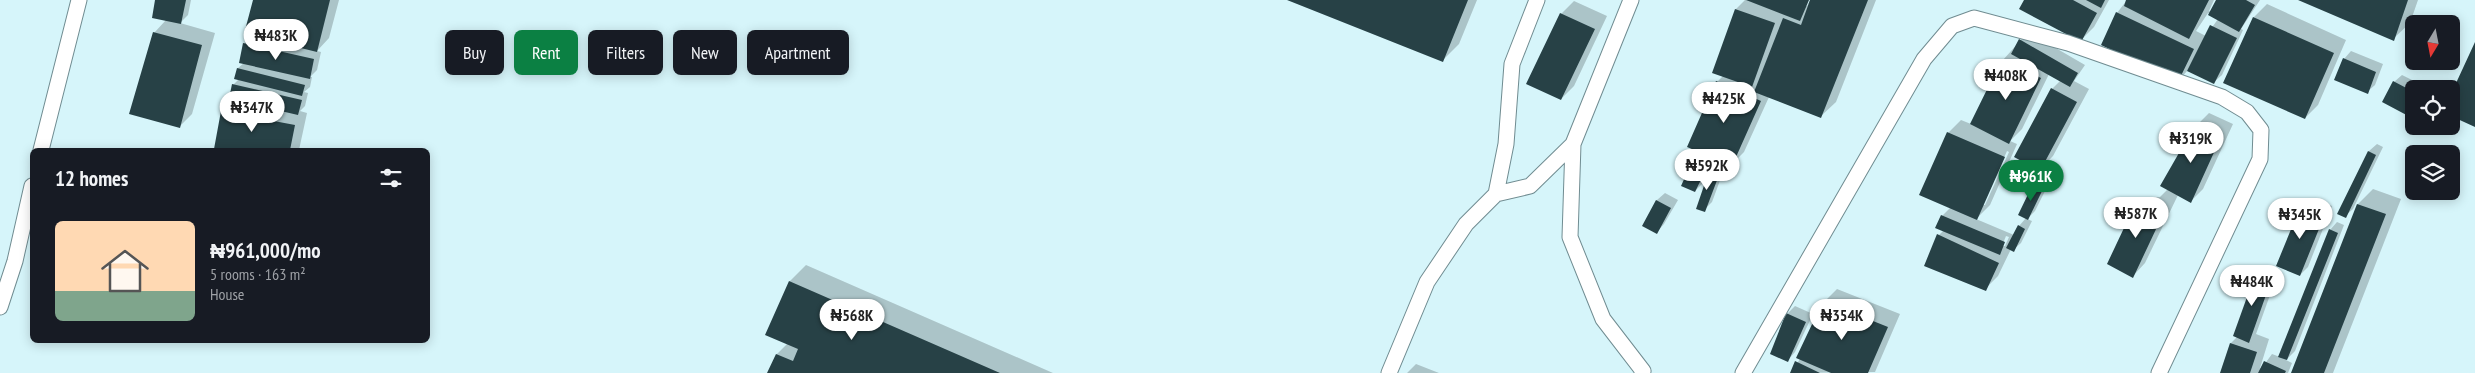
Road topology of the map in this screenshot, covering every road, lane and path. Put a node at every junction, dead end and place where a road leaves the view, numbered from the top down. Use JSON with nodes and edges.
{"nodes":[{"id":1,"x":79,"y":0,"type":"edge"},
{"id":2,"x":1537,"y":0,"type":"edge"},
{"id":3,"x":1631,"y":0,"type":"edge"},
{"id":4,"x":1573,"y":144,"type":"junction"},
{"id":5,"x":42,"y":148,"type":"edge"},
{"id":6,"x":1496,"y":194,"type":"junction"},
{"id":7,"x":30,"y":195,"type":"edge"},
{"id":8,"x":0,"y":307,"type":"edge"},
{"id":9,"x":1643,"y":372,"type":"edge"},
{"id":10,"x":1389,"y":373,"type":"edge"},
{"id":11,"x":1743,"y":373,"type":"edge"},
{"id":12,"x":2159,"y":373,"type":"edge"}],
"edges":[{"from":1,"to":5,"type":"lane"},
{"from":2,"to":6,"type":"lane"},
{"from":3,"to":4,"type":"lane"},
{"from":4,"to":6,"type":"lane"},
{"from":4,"to":9,"type":"lane"},
{"from":6,"to":10,"type":"lane"},
{"from":7,"to":8,"type":"lane"},
{"from":11,"to":12,"type":"lane"}]}
